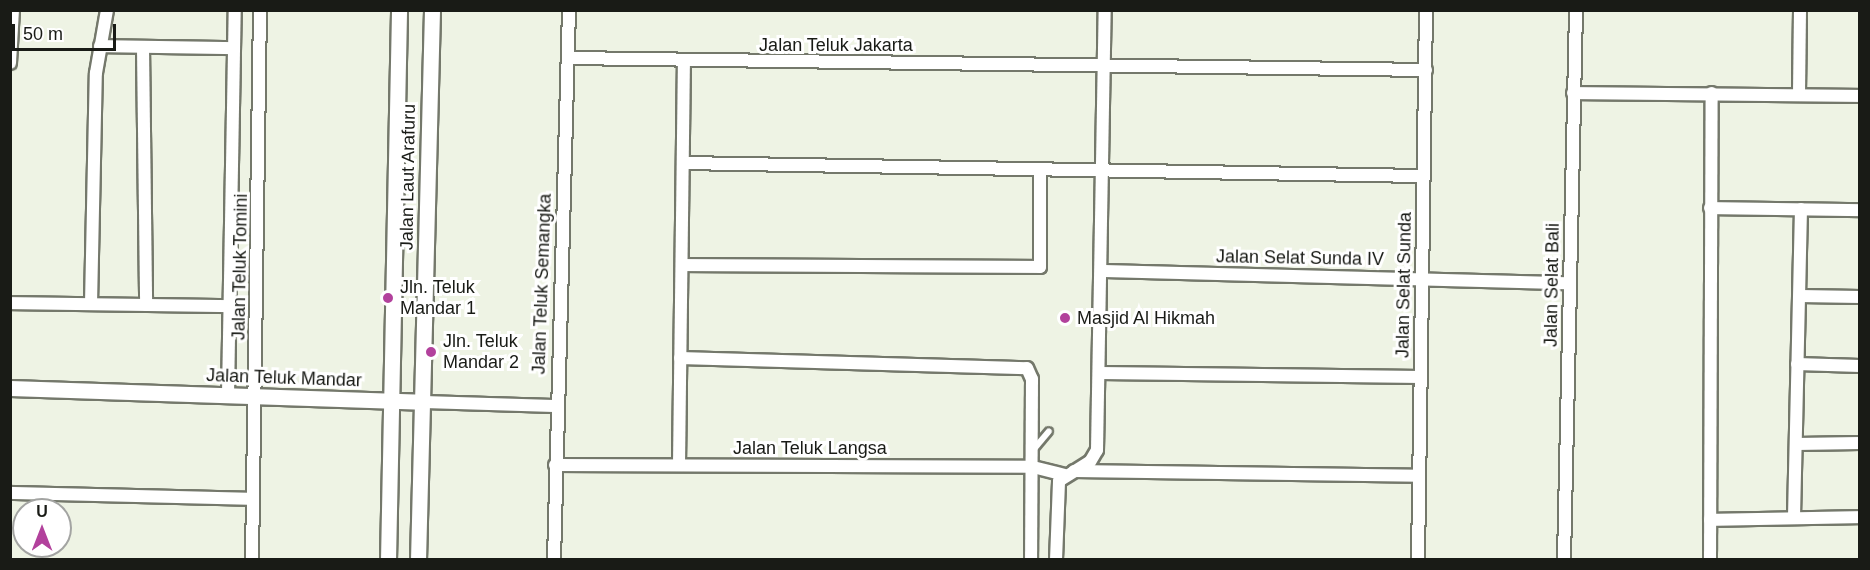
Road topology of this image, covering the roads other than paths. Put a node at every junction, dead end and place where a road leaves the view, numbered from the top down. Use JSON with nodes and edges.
{"nodes":[{"id":1,"x":13,"y":10,"type":"edge"},
{"id":2,"x":107,"y":10,"type":"edge"},
{"id":3,"x":235,"y":10,"type":"edge"},
{"id":4,"x":260,"y":10,"type":"edge"},
{"id":5,"x":399,"y":10,"type":"edge"},
{"id":6,"x":432,"y":10,"type":"edge"},
{"id":7,"x":569,"y":10,"type":"edge"},
{"id":8,"x":1105,"y":10,"type":"edge"},
{"id":9,"x":1426,"y":10,"type":"edge"},
{"id":10,"x":1576,"y":10,"type":"edge"},
{"id":11,"x":1800,"y":10,"type":"edge"},
{"id":12,"x":100,"y":46,"type":"junction"},
{"id":13,"x":143,"y":48,"type":"junction"},
{"id":14,"x":234,"y":48,"type":"junction"},
{"id":15,"x":568,"y":58,"type":"junction"},
{"id":16,"x":684,"y":61,"type":"junction"},
{"id":17,"x":10,"y":63,"type":"edge"},
{"id":18,"x":1104,"y":65,"type":"junction"},
{"id":19,"x":1426,"y":70,"type":"junction"},
{"id":20,"x":1574,"y":93,"type":"junction"},
{"id":21,"x":1712,"y":93,"type":"junction"},
{"id":22,"x":1799,"y":93,"type":"junction"},
{"id":23,"x":1860,"y":96,"type":"edge"},
{"id":24,"x":683,"y":163,"type":"junction"},
{"id":25,"x":1040,"y":169,"type":"junction"},
{"id":26,"x":1103,"y":170,"type":"junction"},
{"id":27,"x":1424,"y":176,"type":"junction"},
{"id":28,"x":1710,"y":208,"type":"junction"},
{"id":29,"x":1801,"y":209,"type":"junction"},
{"id":30,"x":1860,"y":210,"type":"edge"},
{"id":31,"x":682,"y":266,"type":"junction"},
{"id":32,"x":1101,"y":271,"type":"junction"},
{"id":33,"x":1422,"y":279,"type":"junction"},
{"id":34,"x":1570,"y":283,"type":"junction"},
{"id":35,"x":1800,"y":296,"type":"junction"},
{"id":36,"x":1860,"y":297,"type":"edge"},
{"id":37,"x":10,"y":303,"type":"edge"},
{"id":38,"x":91,"y":304,"type":"junction"},
{"id":39,"x":146,"y":305,"type":"junction"},
{"id":40,"x":231,"y":306,"type":"junction"},
{"id":41,"x":680,"y":358,"type":"junction"},
{"id":42,"x":1797,"y":364,"type":"junction"},
{"id":43,"x":1860,"y":366,"type":"edge"},
{"id":44,"x":1100,"y":373,"type":"junction"},
{"id":45,"x":1420,"y":377,"type":"junction"},
{"id":46,"x":10,"y":388,"type":"edge"},
{"id":47,"x":228,"y":395,"type":"junction"},
{"id":48,"x":256,"y":397,"type":"junction"},
{"id":49,"x":390,"y":402,"type":"junction"},
{"id":50,"x":422,"y":402,"type":"junction"},
{"id":51,"x":556,"y":406,"type":"junction"},
{"id":52,"x":1049,"y":431,"type":"dead end"},
{"id":53,"x":1860,"y":443,"type":"edge"},
{"id":54,"x":1796,"y":444,"type":"junction"},
{"id":55,"x":1033,"y":450,"type":"junction"},
{"id":56,"x":555,"y":465,"type":"junction"},
{"id":57,"x":679,"y":465,"type":"junction"},
{"id":58,"x":1034,"y":467,"type":"junction"},
{"id":59,"x":1069,"y":473,"type":"junction"},
{"id":60,"x":1419,"y":476,"type":"junction"},
{"id":61,"x":10,"y":493,"type":"edge"},
{"id":62,"x":252,"y":500,"type":"junction"},
{"id":63,"x":1794,"y":517,"type":"junction"},
{"id":64,"x":1860,"y":517,"type":"edge"},
{"id":65,"x":1710,"y":520,"type":"junction"},
{"id":66,"x":252,"y":560,"type":"edge"},
{"id":67,"x":388,"y":560,"type":"edge"},
{"id":68,"x":418,"y":560,"type":"edge"},
{"id":69,"x":554,"y":560,"type":"edge"},
{"id":70,"x":1031,"y":560,"type":"edge"},
{"id":71,"x":1056,"y":560,"type":"edge"},
{"id":72,"x":1418,"y":560,"type":"edge"},
{"id":73,"x":1564,"y":560,"type":"edge"},
{"id":74,"x":1710,"y":560,"type":"edge"}],
"edges":[{"from":1,"to":17,"type":"street"},
{"from":2,"to":12,"type":"street"},
{"from":3,"to":14,"type":"street","name":"Jalan Teluk Tomini"},
{"from":4,"to":48,"type":"street","name":"Jalan Teluk Tomini"},
{"from":5,"to":49,"type":"street","name":"Jalan Laut Arafuru"},
{"from":6,"to":50,"type":"street","name":"Jalan Laut Arafuru"},
{"from":7,"to":15,"type":"street","name":"Jalan Teluk Semangka"},
{"from":8,"to":18,"type":"street"},
{"from":9,"to":19,"type":"street","name":"Jalan Selat Sunda"},
{"from":10,"to":20,"type":"street","name":"Jalan Selat Bali"},
{"from":11,"to":22,"type":"street"},
{"from":12,"to":13,"type":"street"},
{"from":12,"to":38,"type":"street"},
{"from":13,"to":14,"type":"street"},
{"from":13,"to":39,"type":"street"},
{"from":14,"to":40,"type":"street","name":"Jalan Teluk Tomini"},
{"from":15,"to":16,"type":"street","name":"Jalan Teluk Jakarta"},
{"from":15,"to":51,"type":"street","name":"Jalan Teluk Semangka"},
{"from":16,"to":18,"type":"street","name":"Jalan Teluk Jakarta"},
{"from":16,"to":24,"type":"street"},
{"from":18,"to":19,"type":"street","name":"Jalan Teluk Jakarta"},
{"from":18,"to":26,"type":"street"},
{"from":19,"to":27,"type":"street","name":"Jalan Selat Sunda"},
{"from":20,"to":21,"type":"street"},
{"from":20,"to":34,"type":"street","name":"Jalan Selat Bali"},
{"from":21,"to":22,"type":"street"},
{"from":21,"to":28,"type":"street"},
{"from":22,"to":23,"type":"street"},
{"from":24,"to":25,"type":"street"},
{"from":24,"to":31,"type":"street"},
{"from":25,"to":26,"type":"street"},
{"from":25,"to":31,"type":"street"},
{"from":26,"to":27,"type":"street"},
{"from":26,"to":32,"type":"street"},
{"from":27,"to":33,"type":"street","name":"Jalan Selat Sunda"},
{"from":28,"to":29,"type":"street"},
{"from":28,"to":65,"type":"street"},
{"from":29,"to":30,"type":"street"},
{"from":29,"to":35,"type":"street"},
{"from":31,"to":41,"type":"street"},
{"from":32,"to":33,"type":"street","name":"Jalan Selat Sunda IV"},
{"from":32,"to":44,"type":"street"},
{"from":33,"to":34,"type":"street","name":"Jalan Selat Sunda IV"},
{"from":33,"to":45,"type":"street","name":"Jalan Selat Sunda"},
{"from":34,"to":73,"type":"street","name":"Jalan Selat Bali"},
{"from":35,"to":36,"type":"street"},
{"from":35,"to":42,"type":"street"},
{"from":37,"to":38,"type":"street"},
{"from":38,"to":39,"type":"street"},
{"from":39,"to":40,"type":"street"},
{"from":40,"to":47,"type":"street","name":"Jalan Teluk Tomini"},
{"from":41,"to":55,"type":"street"},
{"from":41,"to":57,"type":"street"},
{"from":42,"to":43,"type":"street"},
{"from":42,"to":54,"type":"street"},
{"from":44,"to":45,"type":"street"},
{"from":44,"to":59,"type":"street"},
{"from":45,"to":60,"type":"street","name":"Jalan Selat Sunda"},
{"from":46,"to":47,"type":"street","name":"Jalan Teluk Mandar"},
{"from":47,"to":48,"type":"street","name":"Jalan Teluk Mandar"},
{"from":48,"to":49,"type":"street","name":"Jalan Teluk Mandar"},
{"from":48,"to":62,"type":"street","name":"Jalan Teluk Tomini"},
{"from":49,"to":50,"type":"street","name":"Jalan Teluk Mandar"},
{"from":49,"to":67,"type":"street","name":"Jalan Laut Arafuru"},
{"from":50,"to":51,"type":"street","name":"Jalan Teluk Mandar"},
{"from":50,"to":68,"type":"street","name":"Jalan Laut Arafuru"},
{"from":51,"to":56,"type":"street","name":"Jalan Teluk Semangka"},
{"from":52,"to":55,"type":"lane"},
{"from":53,"to":54,"type":"street"},
{"from":54,"to":63,"type":"street"},
{"from":55,"to":58,"type":"street"},
{"from":56,"to":57,"type":"street","name":"Jalan Teluk Langsa"},
{"from":56,"to":69,"type":"street","name":"Jalan Teluk Semangka"},
{"from":57,"to":58,"type":"street","name":"Jalan Teluk Langsa"},
{"from":58,"to":59,"type":"street","name":"Jalan Teluk Langsa"},
{"from":58,"to":70,"type":"street"},
{"from":59,"to":60,"type":"street","name":"Jalan Teluk Langsa"},
{"from":59,"to":71,"type":"street"},
{"from":60,"to":72,"type":"street","name":"Jalan Selat Sunda"},
{"from":61,"to":62,"type":"street"},
{"from":62,"to":66,"type":"street","name":"Jalan Teluk Tomini"},
{"from":63,"to":64,"type":"street"},
{"from":63,"to":65,"type":"street"},
{"from":65,"to":74,"type":"street"}]}
